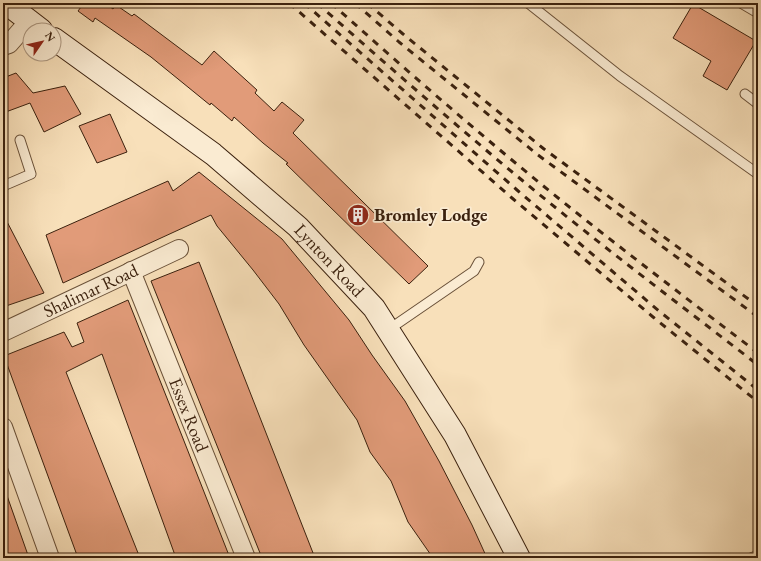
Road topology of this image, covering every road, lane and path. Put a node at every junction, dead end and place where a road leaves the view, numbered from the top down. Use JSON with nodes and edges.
{"nodes":[{"id":1,"x":6,"y":3,"type":"edge"},
{"id":2,"x":528,"y":3,"type":"edge"},
{"id":3,"x":741,"y":3,"type":"edge"},
{"id":4,"x":758,"y":13,"type":"edge"},
{"id":5,"x":31,"y":22,"type":"edge"},
{"id":6,"x":22,"y":34,"type":"edge"},
{"id":7,"x":62,"y":45,"type":"edge"},
{"id":8,"x":3,"y":46,"type":"edge"},
{"id":9,"x":745,"y":94,"type":"dead end"},
{"id":10,"x":758,"y":104,"type":"edge"},
{"id":11,"x":20,"y":140,"type":"dead end"},
{"id":12,"x":758,"y":174,"type":"edge"},
{"id":13,"x":3,"y":186,"type":"edge"},
{"id":14,"x":179,"y":250,"type":"dead end"},
{"id":15,"x":479,"y":262,"type":"dead end"},
{"id":16,"x":131,"y":271,"type":"junction"},
{"id":17,"x":388,"y":330,"type":"junction"},
{"id":18,"x":3,"y":332,"type":"edge"},
{"id":19,"x":3,"y":427,"type":"edge"},
{"id":20,"x":758,"y":555,"type":"edge"},
{"id":21,"x":50,"y":558,"type":"edge"},
{"id":22,"x":246,"y":558,"type":"edge"},
{"id":23,"x":519,"y":558,"type":"edge"},
{"id":24,"x":751,"y":558,"type":"edge"}],
"edges":[{"from":1,"to":5,"type":"street"},
{"from":2,"to":12,"type":"lane"},
{"from":3,"to":4,"type":"lane"},
{"from":6,"to":8,"type":"street"},
{"from":7,"to":17,"type":"street","name":"Lynton Road"},
{"from":9,"to":10,"type":"lane"},
{"from":11,"to":13,"type":"lane"},
{"from":14,"to":16,"type":"street","name":"Shalimar Road"},
{"from":15,"to":17,"type":"lane"},
{"from":16,"to":18,"type":"street","name":"Shalimar Road"},
{"from":16,"to":22,"type":"street","name":"Essex Road"},
{"from":17,"to":23,"type":"street","name":"Lynton Road"},
{"from":19,"to":21,"type":"street"},
{"from":20,"to":24,"type":"lane"}]}
